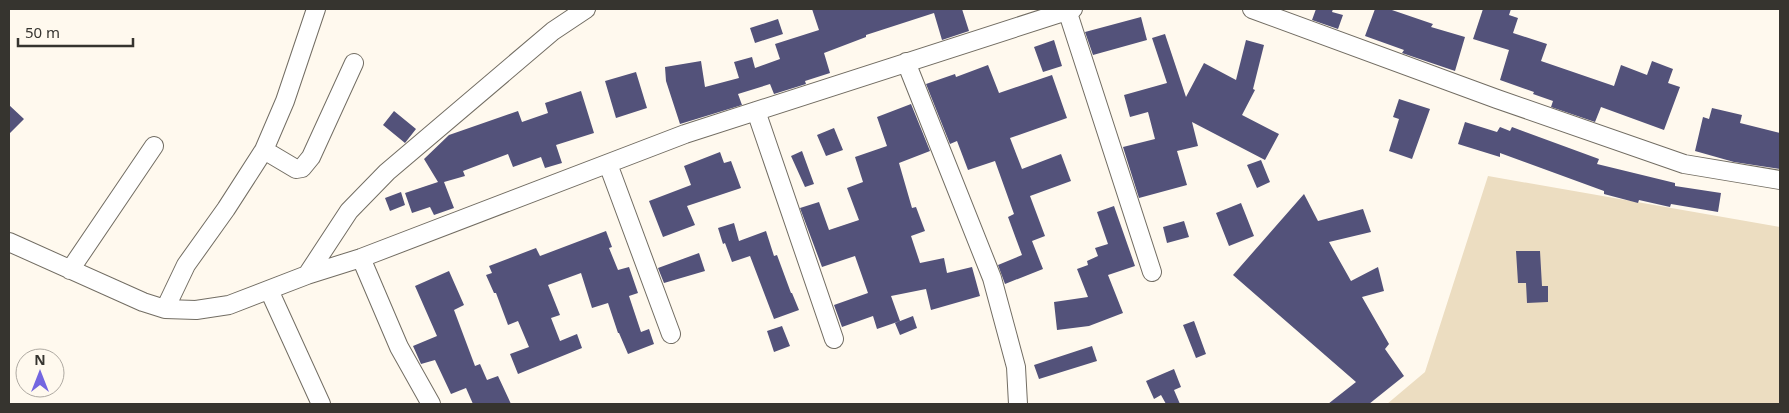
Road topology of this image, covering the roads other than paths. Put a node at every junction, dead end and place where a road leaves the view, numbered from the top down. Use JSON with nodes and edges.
{"nodes":[{"id":1,"x":316,"y":9,"type":"edge"},
{"id":2,"x":586,"y":9,"type":"edge"},
{"id":3,"x":1252,"y":9,"type":"edge"},
{"id":4,"x":1070,"y":10,"type":"edge"},
{"id":5,"x":906,"y":62,"type":"junction"},
{"id":6,"x":354,"y":63,"type":"dead end"},
{"id":7,"x":756,"y":111,"type":"junction"},
{"id":8,"x":154,"y":146,"type":"dead end"},
{"id":9,"x":264,"y":150,"type":"junction"},
{"id":10,"x":608,"y":164,"type":"junction"},
{"id":11,"x":1780,"y":180,"type":"edge"},
{"id":12,"x":9,"y":242,"type":"edge"},
{"id":13,"x":361,"y":258,"type":"junction"},
{"id":14,"x":70,"y":270,"type":"junction"},
{"id":15,"x":1152,"y":272,"type":"dead end"},
{"id":16,"x":307,"y":275,"type":"junction"},
{"id":17,"x":269,"y":290,"type":"junction"},
{"id":18,"x":165,"y":309,"type":"junction"},
{"id":19,"x":671,"y":334,"type":"dead end"},
{"id":20,"x":834,"y":339,"type":"dead end"},
{"id":21,"x":321,"y":404,"type":"edge"},
{"id":22,"x":431,"y":404,"type":"edge"},
{"id":23,"x":1018,"y":404,"type":"edge"}],
"edges":[{"from":1,"to":9,"type":"street"},
{"from":2,"to":16,"type":"street"},
{"from":3,"to":11,"type":"street"},
{"from":4,"to":5,"type":"street"},
{"from":4,"to":15,"type":"street"},
{"from":5,"to":7,"type":"street"},
{"from":5,"to":23,"type":"street"},
{"from":6,"to":9,"type":"street"},
{"from":7,"to":10,"type":"street"},
{"from":7,"to":20,"type":"street"},
{"from":8,"to":14,"type":"street"},
{"from":9,"to":18,"type":"street"},
{"from":10,"to":13,"type":"street"},
{"from":10,"to":19,"type":"street"},
{"from":12,"to":14,"type":"street"},
{"from":13,"to":16,"type":"street"},
{"from":13,"to":22,"type":"street"},
{"from":14,"to":18,"type":"street"},
{"from":16,"to":17,"type":"street"},
{"from":17,"to":18,"type":"street"},
{"from":17,"to":21,"type":"street"}]}
